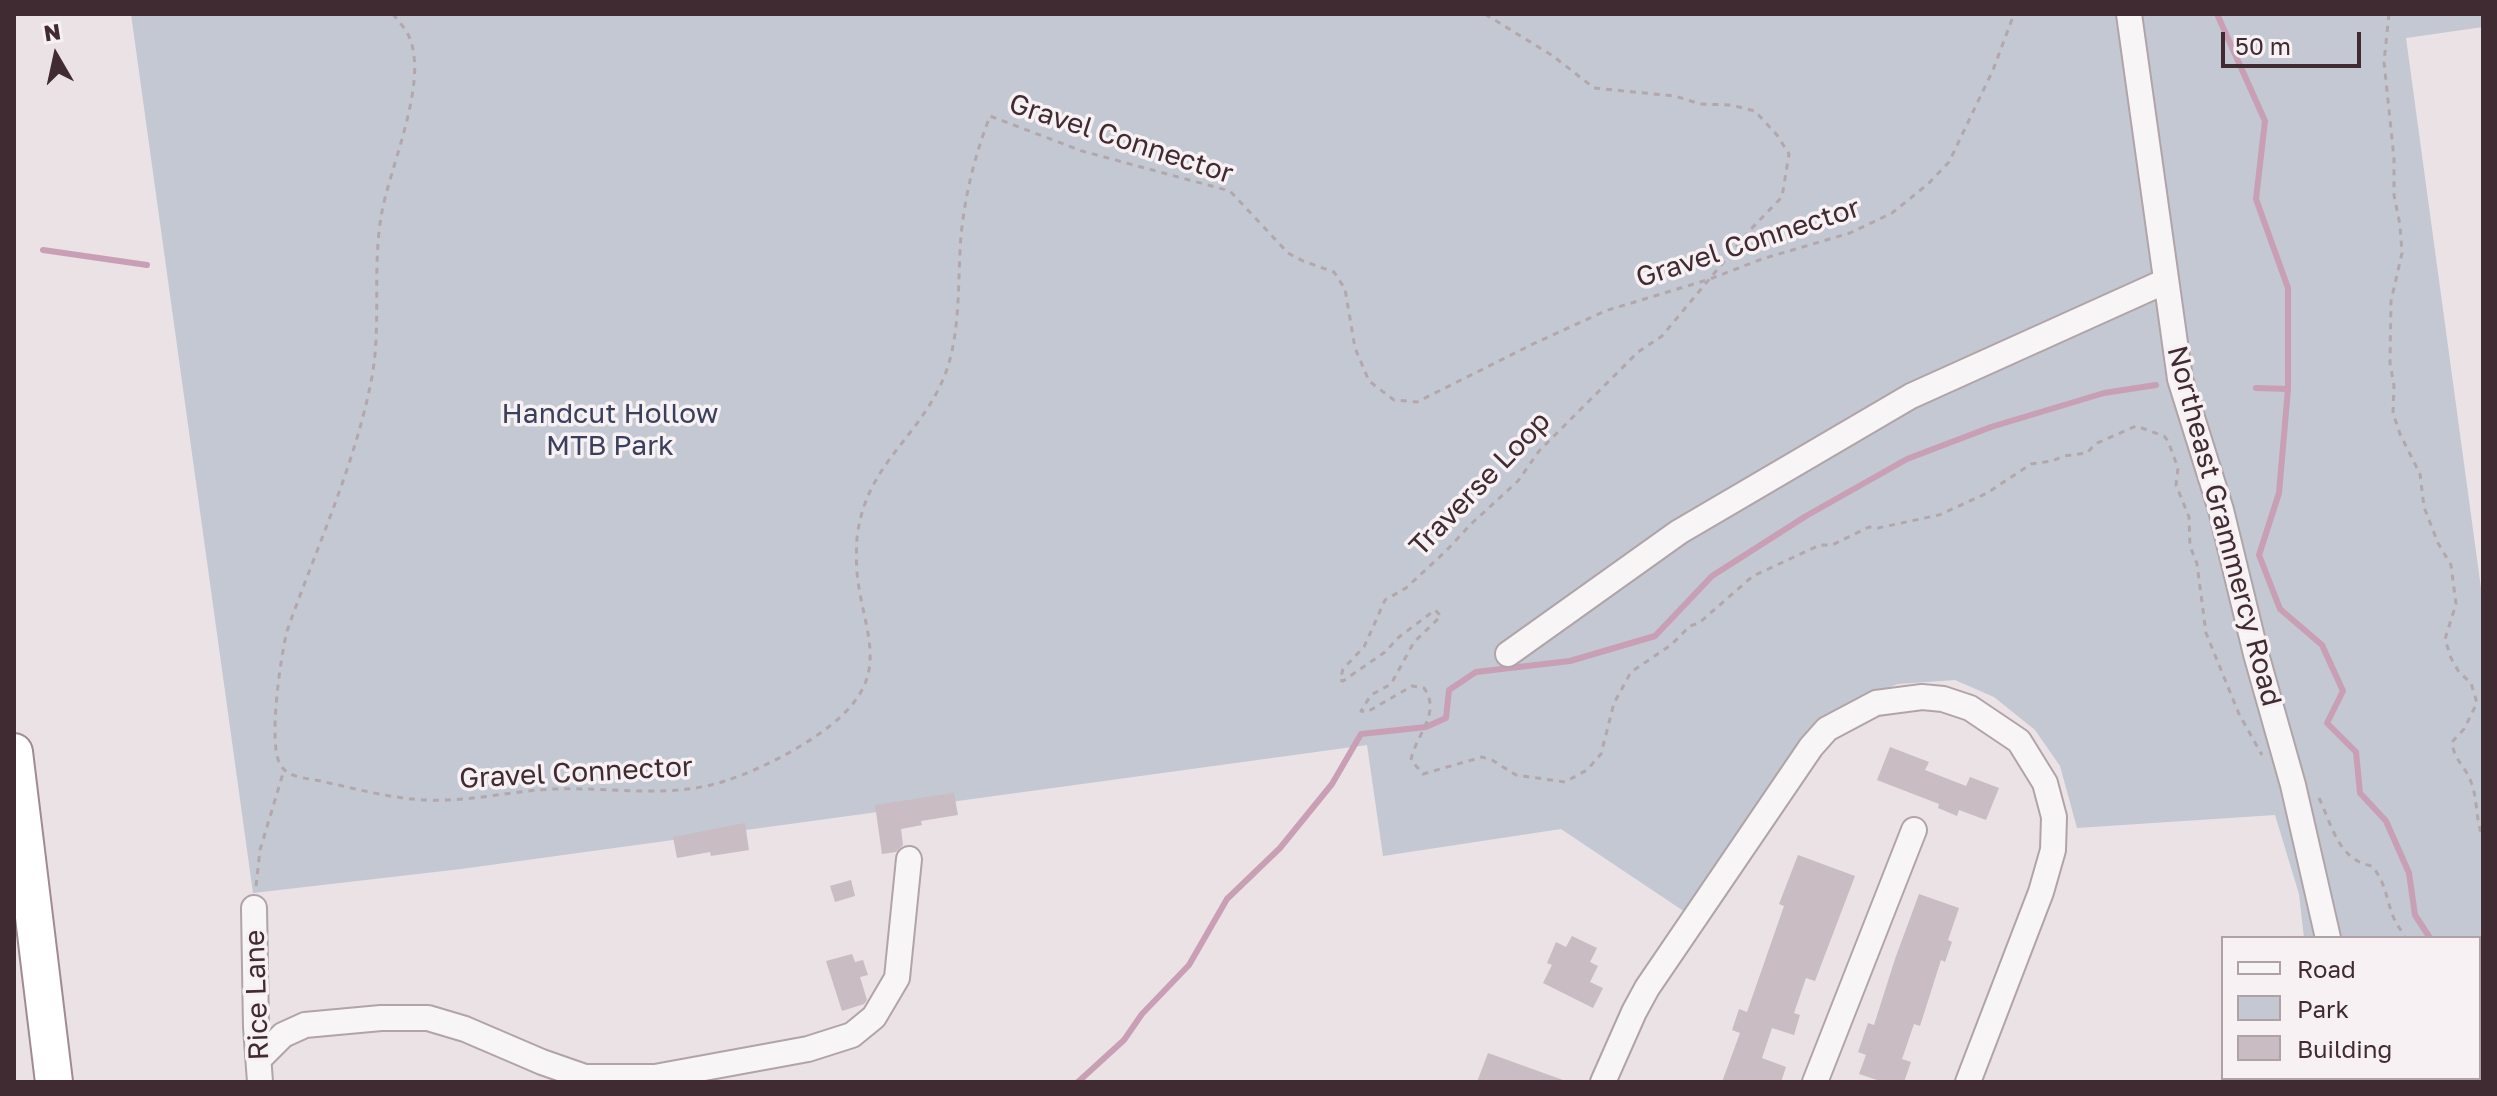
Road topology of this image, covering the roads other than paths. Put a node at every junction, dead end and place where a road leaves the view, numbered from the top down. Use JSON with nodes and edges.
{"nodes":[{"id":1,"x":2129,"y":14,"type":"edge"},
{"id":2,"x":2166,"y":281,"type":"junction"},
{"id":3,"x":1508,"y":654,"type":"dead end"},
{"id":4,"x":14,"y":752,"type":"edge"},
{"id":5,"x":1914,"y":830,"type":"dead end"},
{"id":6,"x":909,"y":859,"type":"dead end"},
{"id":7,"x":254,"y":908,"type":"road end"},
{"id":8,"x":2328,"y":936,"type":"edge"},
{"id":9,"x":260,"y":1070,"type":"edge"},
{"id":10,"x":54,"y":1082,"type":"edge"},
{"id":11,"x":1603,"y":1082,"type":"edge"},
{"id":12,"x":1815,"y":1082,"type":"edge"},
{"id":13,"x":1968,"y":1082,"type":"edge"}],
"edges":[{"from":1,"to":2,"type":"street","name":"Northeast Grammercy Road"},
{"from":2,"to":3,"type":"street"},
{"from":2,"to":8,"type":"street","name":"Northeast Grammercy Road"},
{"from":4,"to":10,"type":"highway"},
{"from":5,"to":12,"type":"street"},
{"from":6,"to":9,"type":"street"},
{"from":7,"to":9,"type":"street","name":"Rice Lane"},
{"from":11,"to":13,"type":"street"}]}
